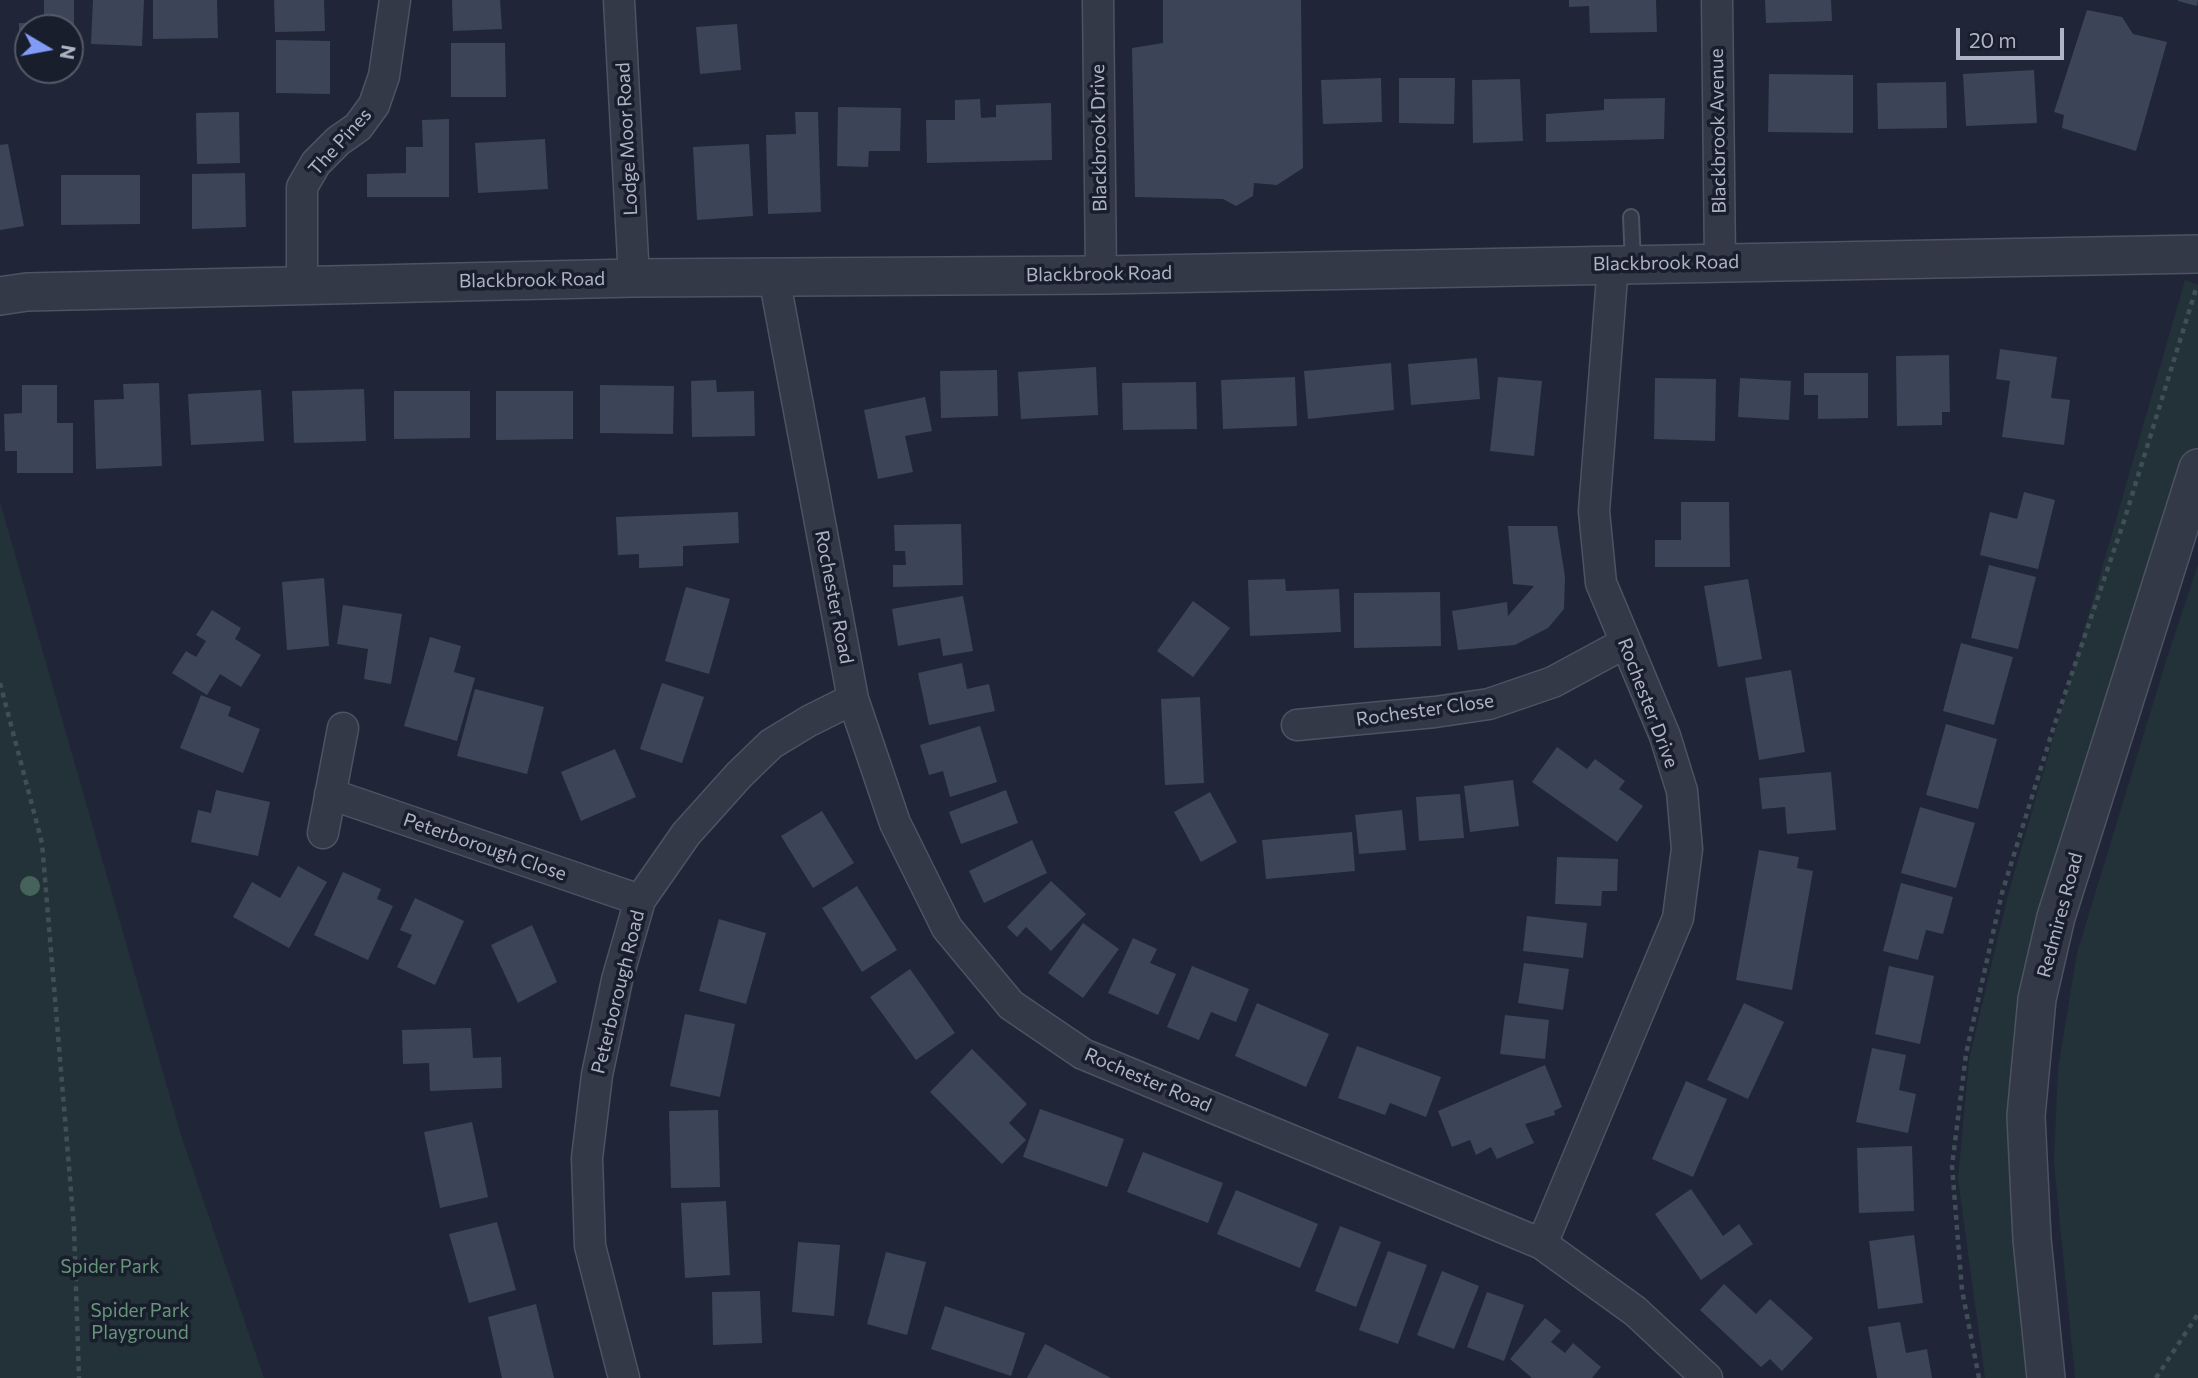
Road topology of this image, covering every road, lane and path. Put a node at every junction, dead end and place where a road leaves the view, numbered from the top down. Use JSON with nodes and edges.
{"nodes":[{"id":1,"x":395,"y":0,"type":"edge"},
{"id":2,"x":620,"y":0,"type":"edge"},
{"id":3,"x":1098,"y":0,"type":"edge"},
{"id":4,"x":1717,"y":0,"type":"edge"},
{"id":5,"x":1631,"y":217,"type":"dead end"},
{"id":6,"x":2198,"y":254,"type":"edge"},
{"id":7,"x":1720,"y":262,"type":"junction"},
{"id":8,"x":1623,"y":264,"type":"junction"},
{"id":9,"x":1101,"y":275,"type":"junction"},
{"id":10,"x":774,"y":277,"type":"junction"},
{"id":11,"x":634,"y":278,"type":"junction"},
{"id":12,"x":302,"y":285,"type":"junction"},
{"id":13,"x":0,"y":296,"type":"edge"},
{"id":14,"x":2198,"y":468,"type":"edge"},
{"id":15,"x":1625,"y":643,"type":"junction"},
{"id":16,"x":0,"y":683,"type":"edge"},
{"id":17,"x":853,"y":699,"type":"junction"},
{"id":18,"x":1297,"y":725,"type":"dead end"},
{"id":19,"x":343,"y":728,"type":"dead end"},
{"id":20,"x":330,"y":794,"type":"junction"},
{"id":21,"x":323,"y":834,"type":"dead end"},
{"id":22,"x":640,"y":900,"type":"junction"},
{"id":23,"x":1542,"y":1244,"type":"junction"},
{"id":24,"x":2198,"y":1314,"type":"edge"},
{"id":25,"x":79,"y":1378,"type":"edge"},
{"id":26,"x":624,"y":1378,"type":"edge"},
{"id":27,"x":1707,"y":1378,"type":"edge"},
{"id":28,"x":2046,"y":1378,"type":"edge"},
{"id":29,"x":2156,"y":1378,"type":"edge"}],
"edges":[{"from":1,"to":12,"type":"street","name":"The Pines"},
{"from":2,"to":11,"type":"street","name":"Lodge Moor Road"},
{"from":3,"to":9,"type":"street","name":"Blackbrook Drive"},
{"from":4,"to":7,"type":"street","name":"Blackbrook Avenue"},
{"from":5,"to":8,"type":"lane"},
{"from":6,"to":7,"type":"street","name":"Blackbrook Road"},
{"from":7,"to":8,"type":"street","name":"Blackbrook Road"},
{"from":8,"to":9,"type":"street","name":"Blackbrook Road"},
{"from":8,"to":15,"type":"street","name":"Rochester Drive"},
{"from":9,"to":10,"type":"street","name":"Blackbrook Road"},
{"from":10,"to":11,"type":"street","name":"Blackbrook Road"},
{"from":10,"to":17,"type":"street","name":"Rochester Road"},
{"from":11,"to":12,"type":"street","name":"Blackbrook Road"},
{"from":12,"to":13,"type":"street","name":"Blackbrook Road"},
{"from":14,"to":28,"type":"street","name":"Redmires Road"},
{"from":15,"to":18,"type":"street","name":"Rochester Close"},
{"from":15,"to":23,"type":"street","name":"Rochester Drive"},
{"from":16,"to":25,"type":"path"},
{"from":17,"to":22,"type":"street","name":"Peterborough Road"},
{"from":17,"to":23,"type":"street","name":"Rochester Road"},
{"from":19,"to":20,"type":"street"},
{"from":20,"to":21,"type":"street"},
{"from":20,"to":22,"type":"street","name":"Peterborough Close"},
{"from":22,"to":26,"type":"street","name":"Peterborough Road"},
{"from":23,"to":27,"type":"street","name":"Rochester Road"},
{"from":24,"to":29,"type":"path"}]}
